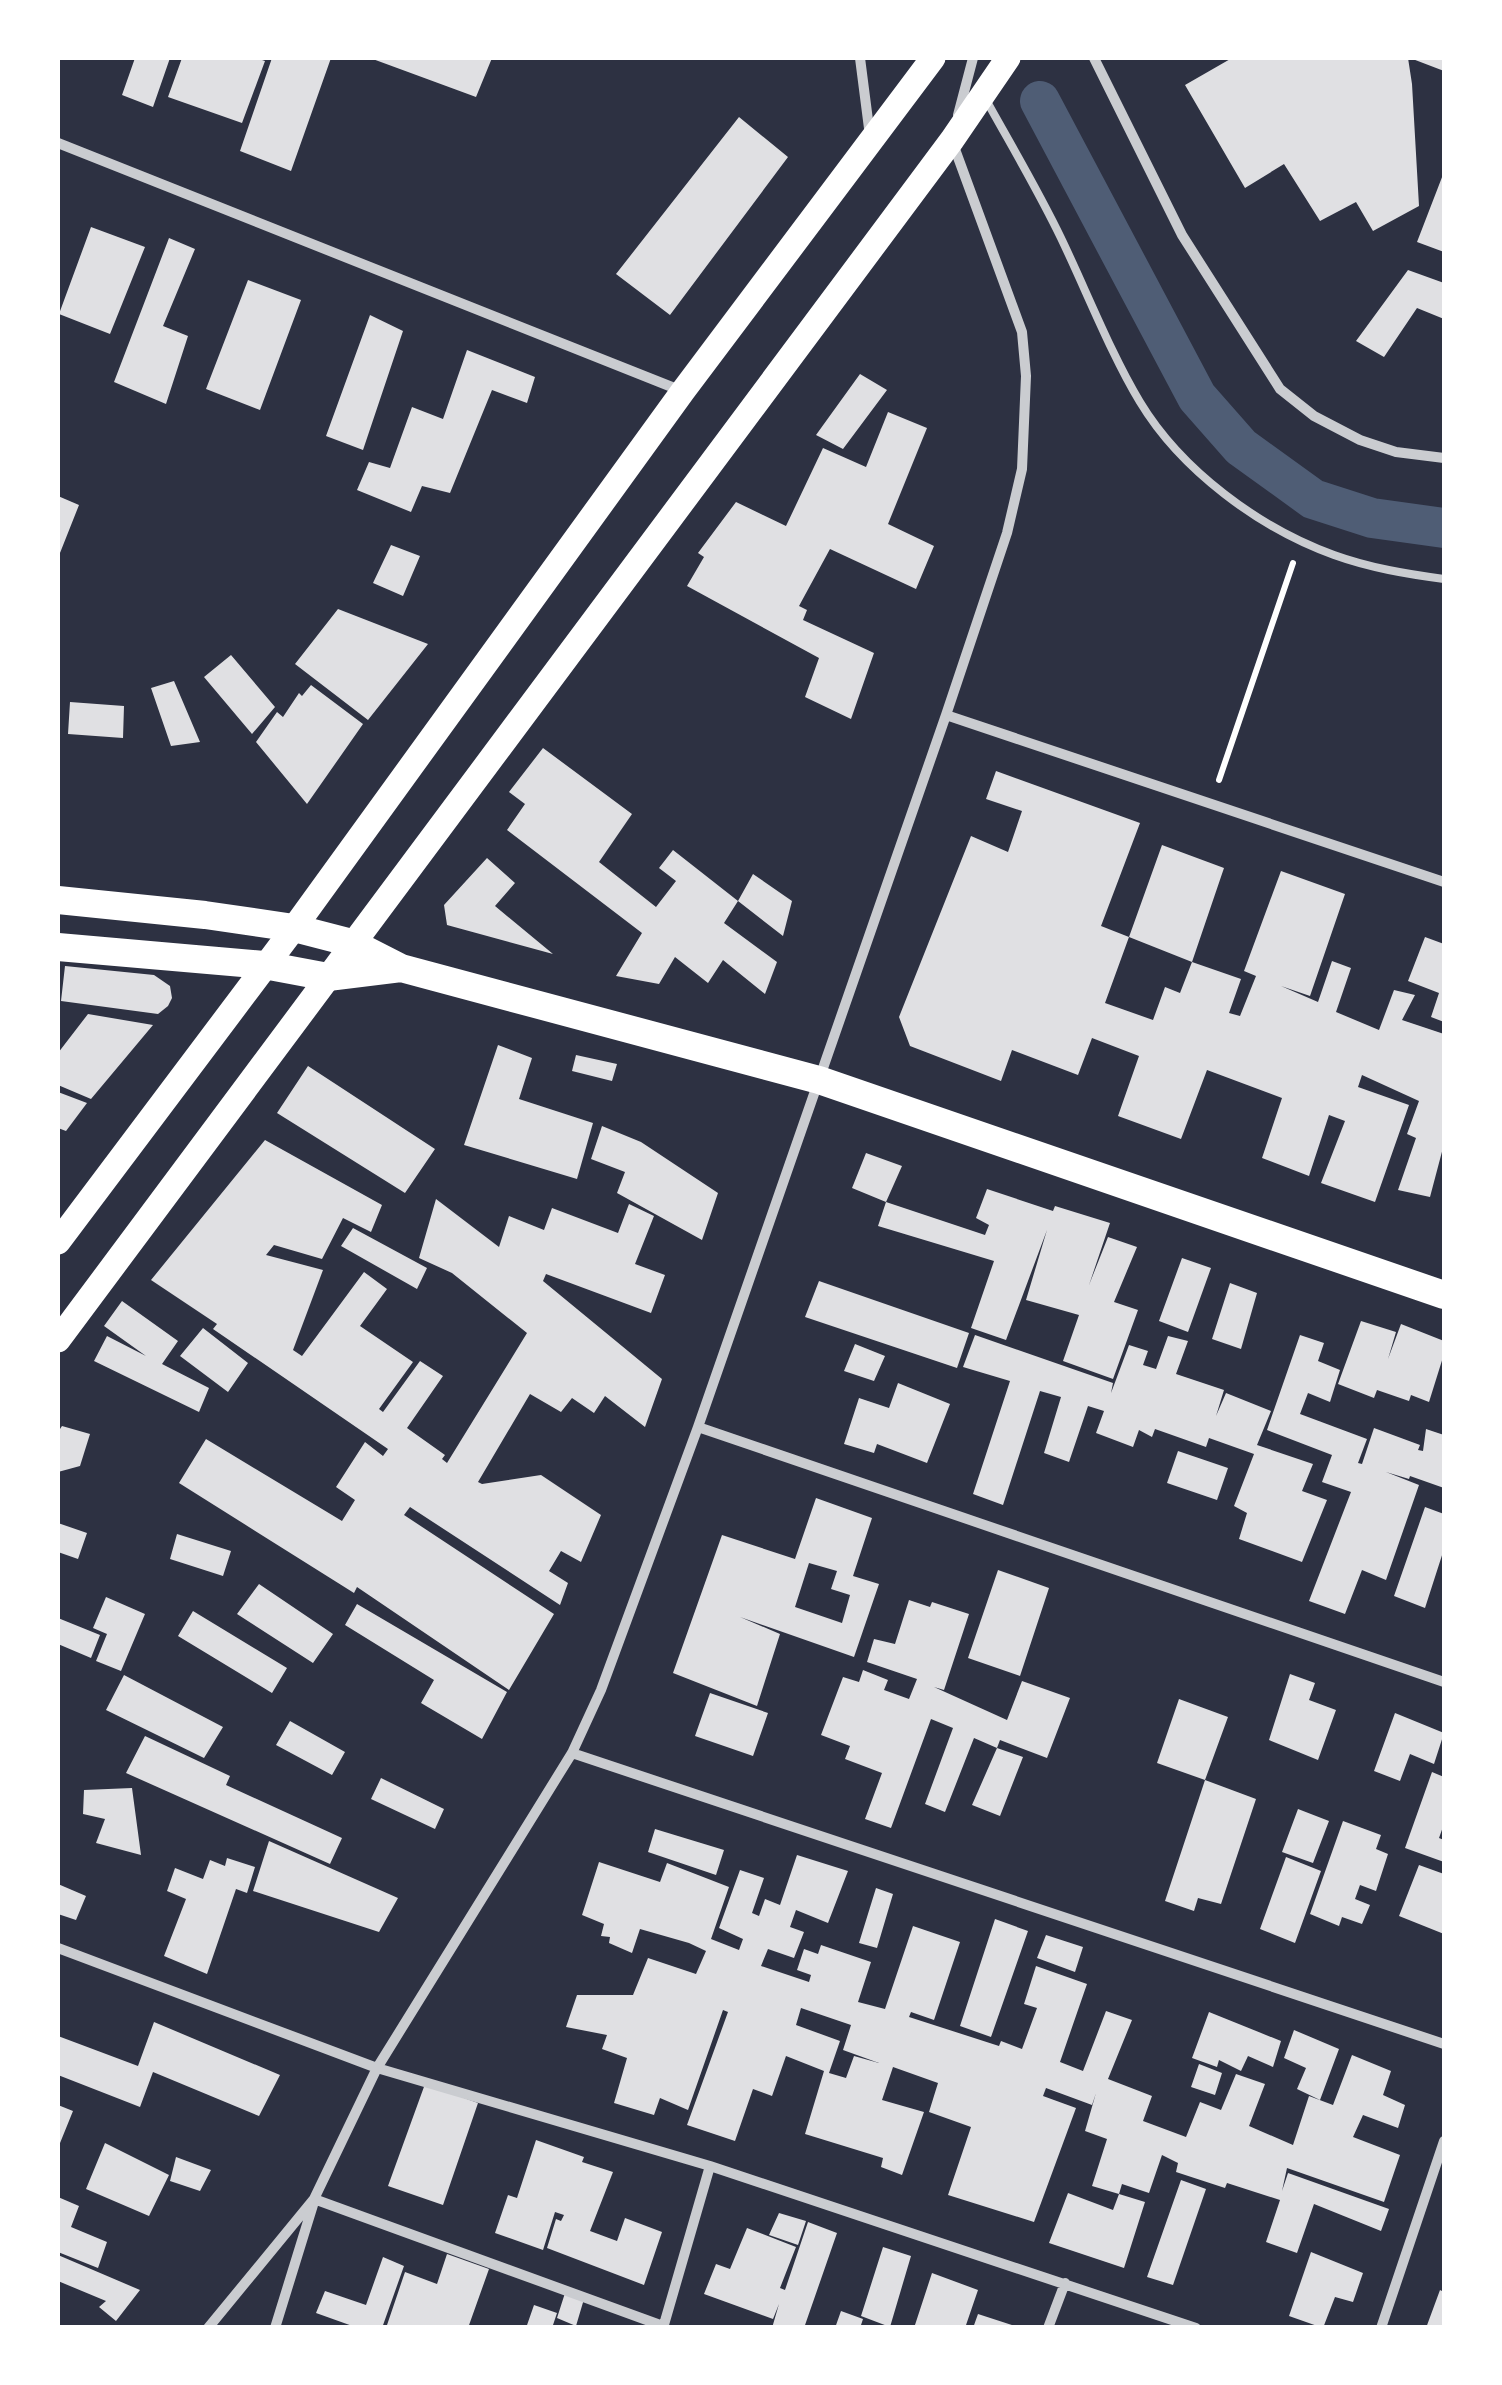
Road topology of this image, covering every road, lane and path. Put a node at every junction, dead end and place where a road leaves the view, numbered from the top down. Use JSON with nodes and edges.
{"nodes":[{"id":1,"x":860,"y":58,"type":"edge"},
{"id":2,"x":933,"y":58,"type":"edge"},
{"id":3,"x":974,"y":58,"type":"edge"},
{"id":4,"x":1008,"y":58,"type":"edge"},
{"id":5,"x":1094,"y":58,"type":"edge"},
{"id":6,"x":983,"y":94,"type":"junction"},
{"id":7,"x":952,"y":140,"type":"junction"},
{"id":8,"x":870,"y":141,"type":"junction"},
{"id":9,"x":58,"y":143,"type":"edge"},
{"id":10,"x":683,"y":391,"type":"junction"},
{"id":11,"x":1444,"y":458,"type":"edge"},
{"id":12,"x":1297,"y":552,"type":"dead end"},
{"id":13,"x":1444,"y":579,"type":"edge"},
{"id":14,"x":946,"y":715,"type":"junction"},
{"id":15,"x":1219,"y":780,"type":"dead end"},
{"id":16,"x":1444,"y":882,"type":"edge"},
{"id":17,"x":58,"y":900,"type":"edge"},
{"id":18,"x":294,"y":928,"type":"junction"},
{"id":19,"x":352,"y":943,"type":"junction"},
{"id":20,"x":58,"y":947,"type":"edge"},
{"id":21,"x":264,"y":966,"type":"junction"},
{"id":22,"x":401,"y":968,"type":"junction"},
{"id":23,"x":328,"y":977,"type":"junction"},
{"id":24,"x":820,"y":1080,"type":"junction"},
{"id":25,"x":58,"y":1242,"type":"edge"},
{"id":26,"x":1444,"y":1295,"type":"edge"},
{"id":27,"x":58,"y":1340,"type":"edge"},
{"id":28,"x":698,"y":1427,"type":"junction"},
{"id":29,"x":1444,"y":1682,"type":"edge"},
{"id":30,"x":572,"y":1753,"type":"junction"},
{"id":31,"x":58,"y":1948,"type":"edge"},
{"id":32,"x":1444,"y":2044,"type":"edge"},
{"id":33,"x":377,"y":2068,"type":"junction"},
{"id":34,"x":1444,"y":2141,"type":"edge"},
{"id":35,"x":710,"y":2166,"type":"junction"},
{"id":36,"x":314,"y":2199,"type":"junction"},
{"id":37,"x":1065,"y":2283,"type":"junction"},
{"id":38,"x":663,"y":2326,"type":"edge"},
{"id":39,"x":208,"y":2328,"type":"edge"},
{"id":40,"x":274,"y":2328,"type":"edge"},
{"id":41,"x":1048,"y":2328,"type":"edge"},
{"id":42,"x":1196,"y":2328,"type":"edge"},
{"id":43,"x":1381,"y":2328,"type":"edge"}],
"edges":[{"from":1,"to":8,"type":"street"},
{"from":2,"to":8,"type":"main road"},
{"from":3,"to":7,"type":"street"},
{"from":4,"to":6,"type":"main road"},
{"from":5,"to":11,"type":"street"},
{"from":6,"to":7,"type":"main road"},
{"from":6,"to":13,"type":"lane"},
{"from":7,"to":14,"type":"street"},
{"from":7,"to":19,"type":"main road"},
{"from":8,"to":10,"type":"main road"},
{"from":9,"to":10,"type":"street"},
{"from":10,"to":18,"type":"main road"},
{"from":12,"to":15,"type":"path"},
{"from":14,"to":16,"type":"street"},
{"from":14,"to":24,"type":"street"},
{"from":17,"to":18,"type":"highway"},
{"from":18,"to":19,"type":"highway"},
{"from":18,"to":21,"type":"main road"},
{"from":19,"to":22,"type":"highway"},
{"from":19,"to":23,"type":"main road"},
{"from":20,"to":21,"type":"highway"},
{"from":21,"to":23,"type":"highway"},
{"from":21,"to":25,"type":"main road"},
{"from":22,"to":23,"type":"highway"},
{"from":22,"to":24,"type":"highway"},
{"from":23,"to":27,"type":"main road"},
{"from":24,"to":26,"type":"highway"},
{"from":24,"to":28,"type":"street"},
{"from":28,"to":29,"type":"street"},
{"from":28,"to":30,"type":"street"},
{"from":30,"to":32,"type":"street"},
{"from":30,"to":33,"type":"street"},
{"from":31,"to":33,"type":"street"},
{"from":33,"to":35,"type":"street"},
{"from":33,"to":36,"type":"street"},
{"from":34,"to":43,"type":"street"},
{"from":35,"to":37,"type":"street"},
{"from":35,"to":38,"type":"street"},
{"from":36,"to":38,"type":"street"},
{"from":36,"to":39,"type":"street"},
{"from":36,"to":40,"type":"street"},
{"from":37,"to":41,"type":"street"},
{"from":37,"to":42,"type":"street"}]}
